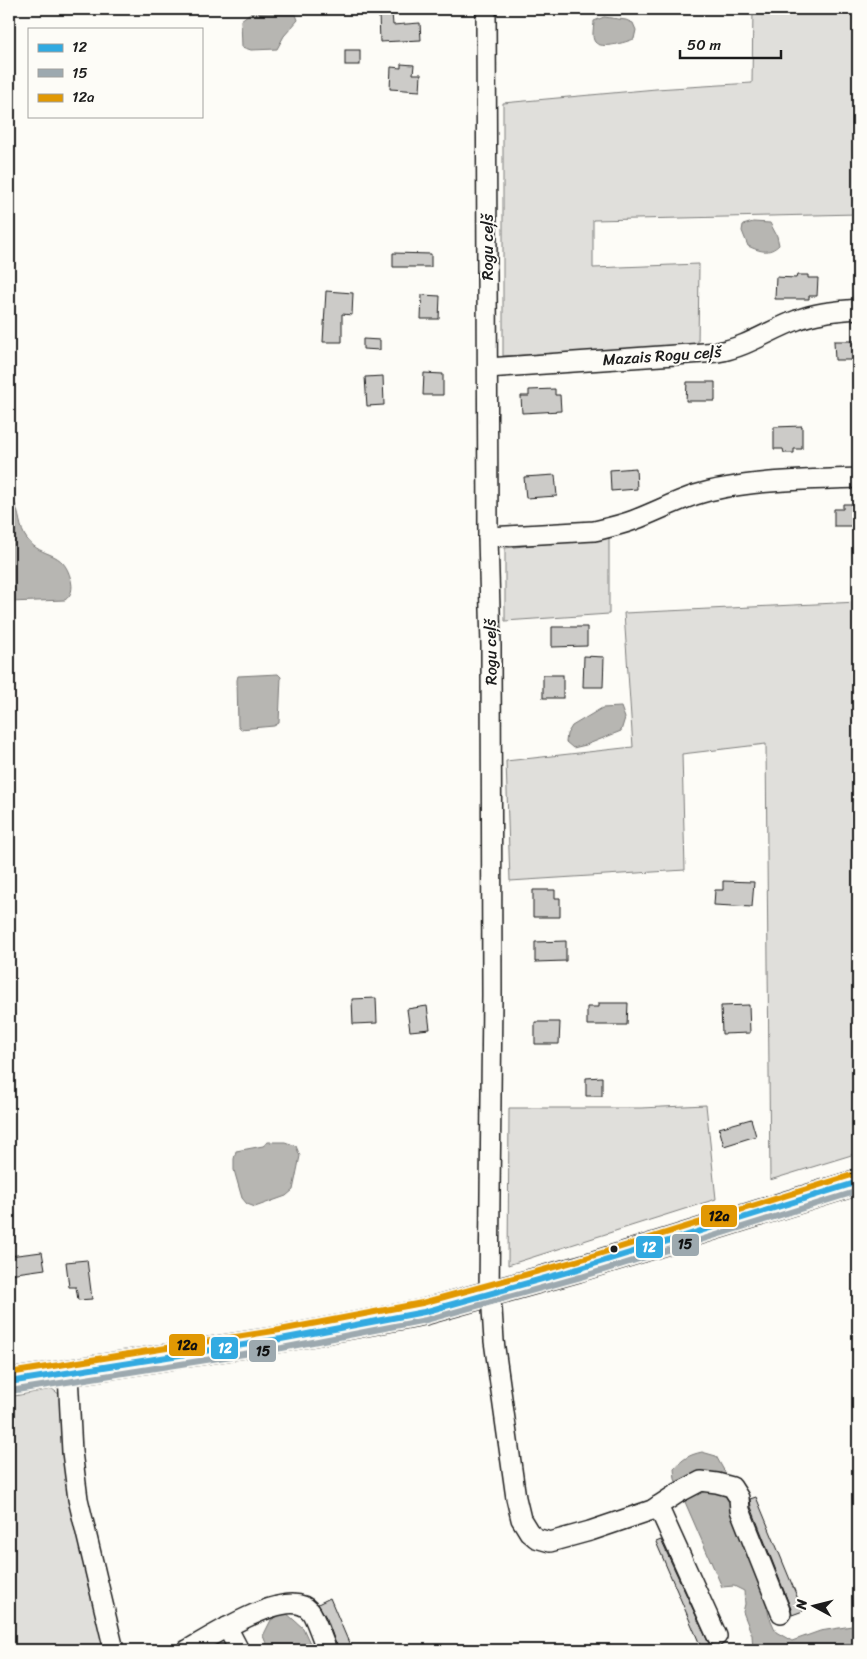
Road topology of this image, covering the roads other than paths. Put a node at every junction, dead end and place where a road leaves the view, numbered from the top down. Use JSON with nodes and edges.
{"nodes":[{"id":1,"x":486,"y":9,"type":"edge"},
{"id":2,"x":858,"y":309,"type":"edge"},
{"id":3,"x":488,"y":368,"type":"junction"},
{"id":4,"x":858,"y":478,"type":"edge"},
{"id":5,"x":488,"y":538,"type":"junction"},
{"id":6,"x":858,"y":1182,"type":"edge"},
{"id":7,"x":488,"y":1295,"type":"junction"},
{"id":8,"x":68,"y":1374,"type":"junction"},
{"id":9,"x":9,"y":1382,"type":"edge"},
{"id":10,"x":658,"y":1506,"type":"junction"},
{"id":11,"x":781,"y":1613,"type":"dead end"},
{"id":12,"x":227,"y":1627,"type":"junction"},
{"id":13,"x":716,"y":1636,"type":"dead end"},
{"id":14,"x":114,"y":1650,"type":"edge"},
{"id":15,"x":187,"y":1650,"type":"edge"},
{"id":16,"x":240,"y":1650,"type":"edge"},
{"id":17,"x":327,"y":1650,"type":"edge"}],
"edges":[{"from":1,"to":3,"type":"street","name":"Rogu ceļš"},
{"from":2,"to":3,"type":"street","name":"Mazais Rogu ceļš"},
{"from":3,"to":5,"type":"street","name":"Rogu ceļš"},
{"from":4,"to":5,"type":"street"},
{"from":5,"to":7,"type":"street","name":"Rogu ceļš"},
{"from":6,"to":7,"type":"main road"},
{"from":7,"to":8,"type":"main road"},
{"from":7,"to":10,"type":"street","name":"Rogu ceļš"},
{"from":8,"to":9,"type":"main road"},
{"from":8,"to":14,"type":"street"},
{"from":10,"to":11,"type":"street","name":"Rogu ceļš"},
{"from":10,"to":13,"type":"street"},
{"from":12,"to":15,"type":"street"},
{"from":12,"to":16,"type":"street"},
{"from":12,"to":17,"type":"street"}]}
